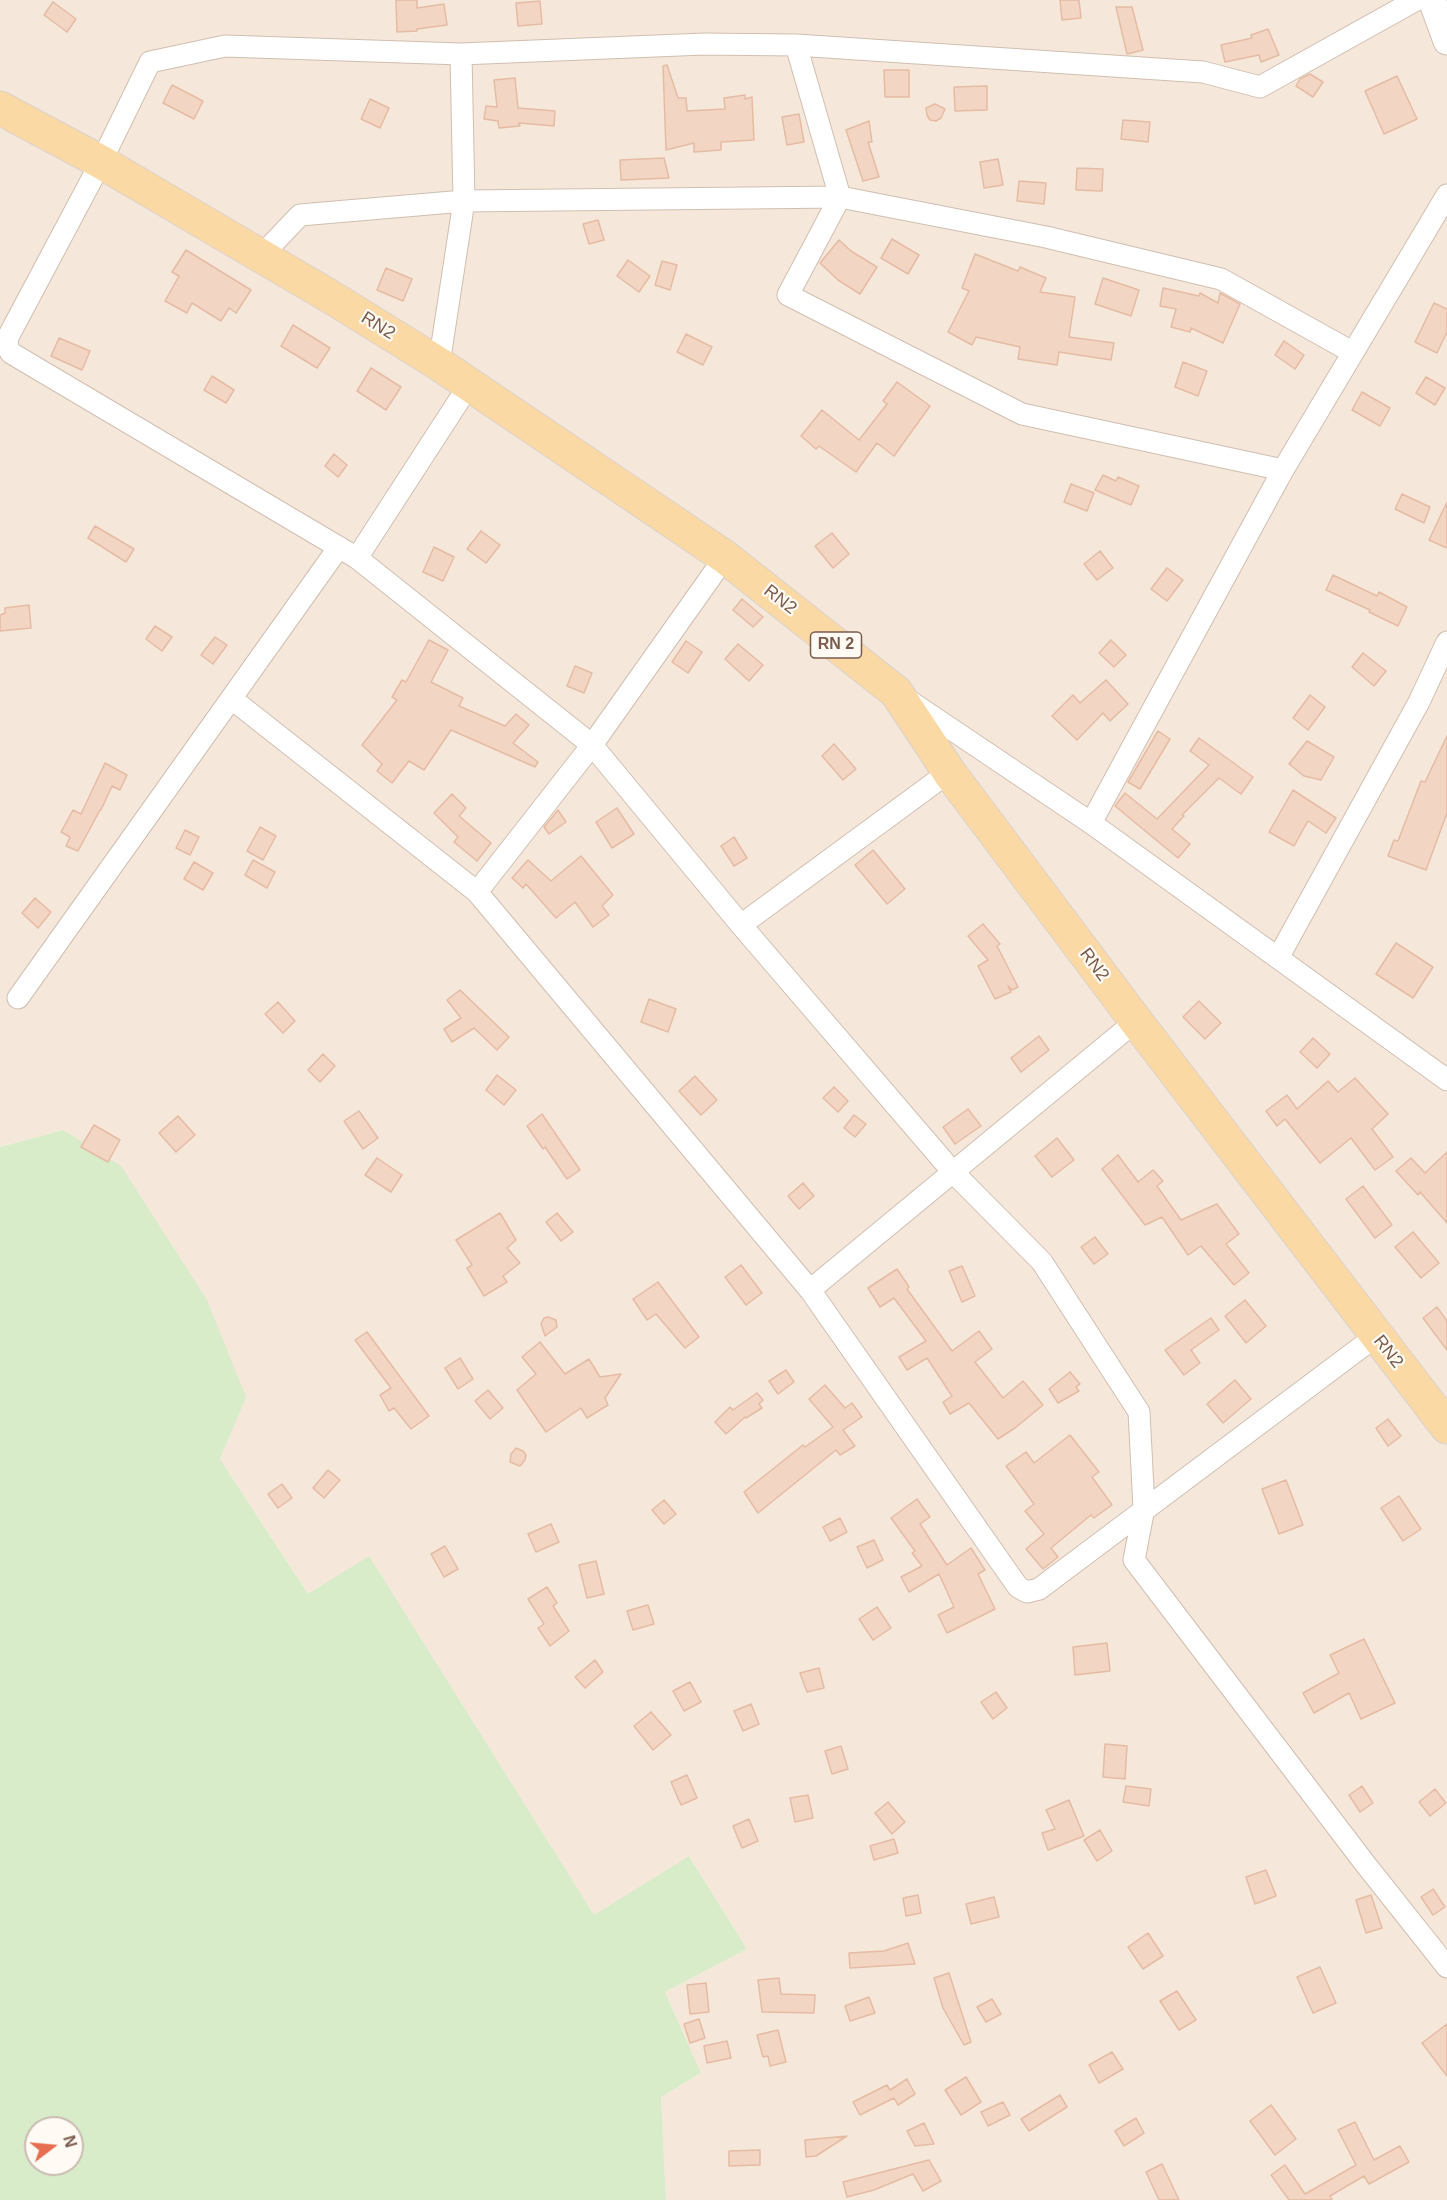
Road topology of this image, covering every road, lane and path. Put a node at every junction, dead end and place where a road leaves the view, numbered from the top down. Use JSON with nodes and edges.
{"nodes":[{"id":1,"x":1416,"y":0,"type":"edge"},
{"id":2,"x":1432,"y":0,"type":"edge"},
{"id":3,"x":1447,"y":41,"type":"edge"},
{"id":4,"x":796,"y":45,"type":"junction"},
{"id":5,"x":461,"y":54,"type":"junction"},
{"id":6,"x":0,"y":108,"type":"edge"},
{"id":7,"x":101,"y":162,"type":"junction"},
{"id":8,"x":1447,"y":195,"type":"edge"},
{"id":9,"x":840,"y":197,"type":"junction"},
{"id":10,"x":464,"y":201,"type":"junction"},
{"id":11,"x":261,"y":256,"type":"junction"},
{"id":12,"x":1352,"y":352,"type":"junction"},
{"id":13,"x":439,"y":364,"type":"junction"},
{"id":14,"x":469,"y":385,"type":"junction"},
{"id":15,"x":1283,"y":470,"type":"junction"},
{"id":16,"x":339,"y":546,"type":"junction"},
{"id":17,"x":725,"y":557,"type":"junction"},
{"id":18,"x":357,"y":558,"type":"junction"},
{"id":19,"x":1447,"y":642,"type":"edge"},
{"id":20,"x":896,"y":692,"type":"junction"},
{"id":21,"x":232,"y":699,"type":"junction"},
{"id":22,"x":592,"y":745,"type":"junction"},
{"id":23,"x":949,"y":772,"type":"junction"},
{"id":24,"x":1091,"y":823,"type":"junction"},
{"id":25,"x":477,"y":892,"type":"junction"},
{"id":26,"x":741,"y":925,"type":"junction"},
{"id":27,"x":1278,"y":958,"type":"junction"},
{"id":28,"x":18,"y":998,"type":"dead end"},
{"id":29,"x":1136,"y":1021,"type":"junction"},
{"id":30,"x":1445,"y":1074,"type":"edge"},
{"id":31,"x":952,"y":1171,"type":"junction"},
{"id":32,"x":810,"y":1290,"type":"junction"},
{"id":33,"x":1376,"y":1336,"type":"junction"},
{"id":34,"x":1447,"y":1427,"type":"edge"},
{"id":35,"x":1144,"y":1508,"type":"junction"},
{"id":36,"x":1447,"y":1967,"type":"edge"}],
"edges":[{"from":1,"to":4,"type":"street"},
{"from":2,"to":3,"type":"street"},
{"from":4,"to":5,"type":"street"},
{"from":4,"to":9,"type":"street"},
{"from":5,"to":7,"type":"street"},
{"from":5,"to":10,"type":"street"},
{"from":6,"to":7,"type":"main road","name":"RN2","number":"RN 2"},
{"from":7,"to":11,"type":"main road","name":"RN2","number":"RN 2"},
{"from":7,"to":16,"type":"street"},
{"from":8,"to":12,"type":"street"},
{"from":9,"to":10,"type":"street"},
{"from":9,"to":12,"type":"street"},
{"from":9,"to":15,"type":"street"},
{"from":10,"to":11,"type":"street"},
{"from":10,"to":13,"type":"street"},
{"from":11,"to":13,"type":"main road","name":"RN2","number":"RN 2"},
{"from":12,"to":15,"type":"street"},
{"from":13,"to":14,"type":"main road","name":"RN2","number":"RN 2"},
{"from":14,"to":17,"type":"main road","name":"RN2","number":"RN 2"},
{"from":14,"to":18,"type":"street"},
{"from":15,"to":24,"type":"street"},
{"from":16,"to":18,"type":"street"},
{"from":16,"to":21,"type":"street"},
{"from":17,"to":20,"type":"main road","name":"RN2","number":"RN 2"},
{"from":17,"to":22,"type":"street"},
{"from":18,"to":22,"type":"street"},
{"from":19,"to":27,"type":"street"},
{"from":20,"to":23,"type":"main road","name":"RN2","number":"RN 2"},
{"from":20,"to":24,"type":"street"},
{"from":21,"to":25,"type":"street"},
{"from":21,"to":28,"type":"street"},
{"from":22,"to":25,"type":"street"},
{"from":22,"to":26,"type":"street"},
{"from":23,"to":26,"type":"street"},
{"from":23,"to":29,"type":"main road","name":"RN2","number":"RN 2"},
{"from":24,"to":27,"type":"street"},
{"from":25,"to":32,"type":"street"},
{"from":26,"to":31,"type":"street"},
{"from":27,"to":30,"type":"street"},
{"from":29,"to":31,"type":"street"},
{"from":29,"to":33,"type":"main road","name":"RN2","number":"RN 2"},
{"from":31,"to":32,"type":"street"},
{"from":31,"to":35,"type":"street"},
{"from":32,"to":35,"type":"street"},
{"from":33,"to":34,"type":"main road","name":"RN2","number":"RN 2"},
{"from":33,"to":35,"type":"street"},
{"from":35,"to":36,"type":"street"}]}
